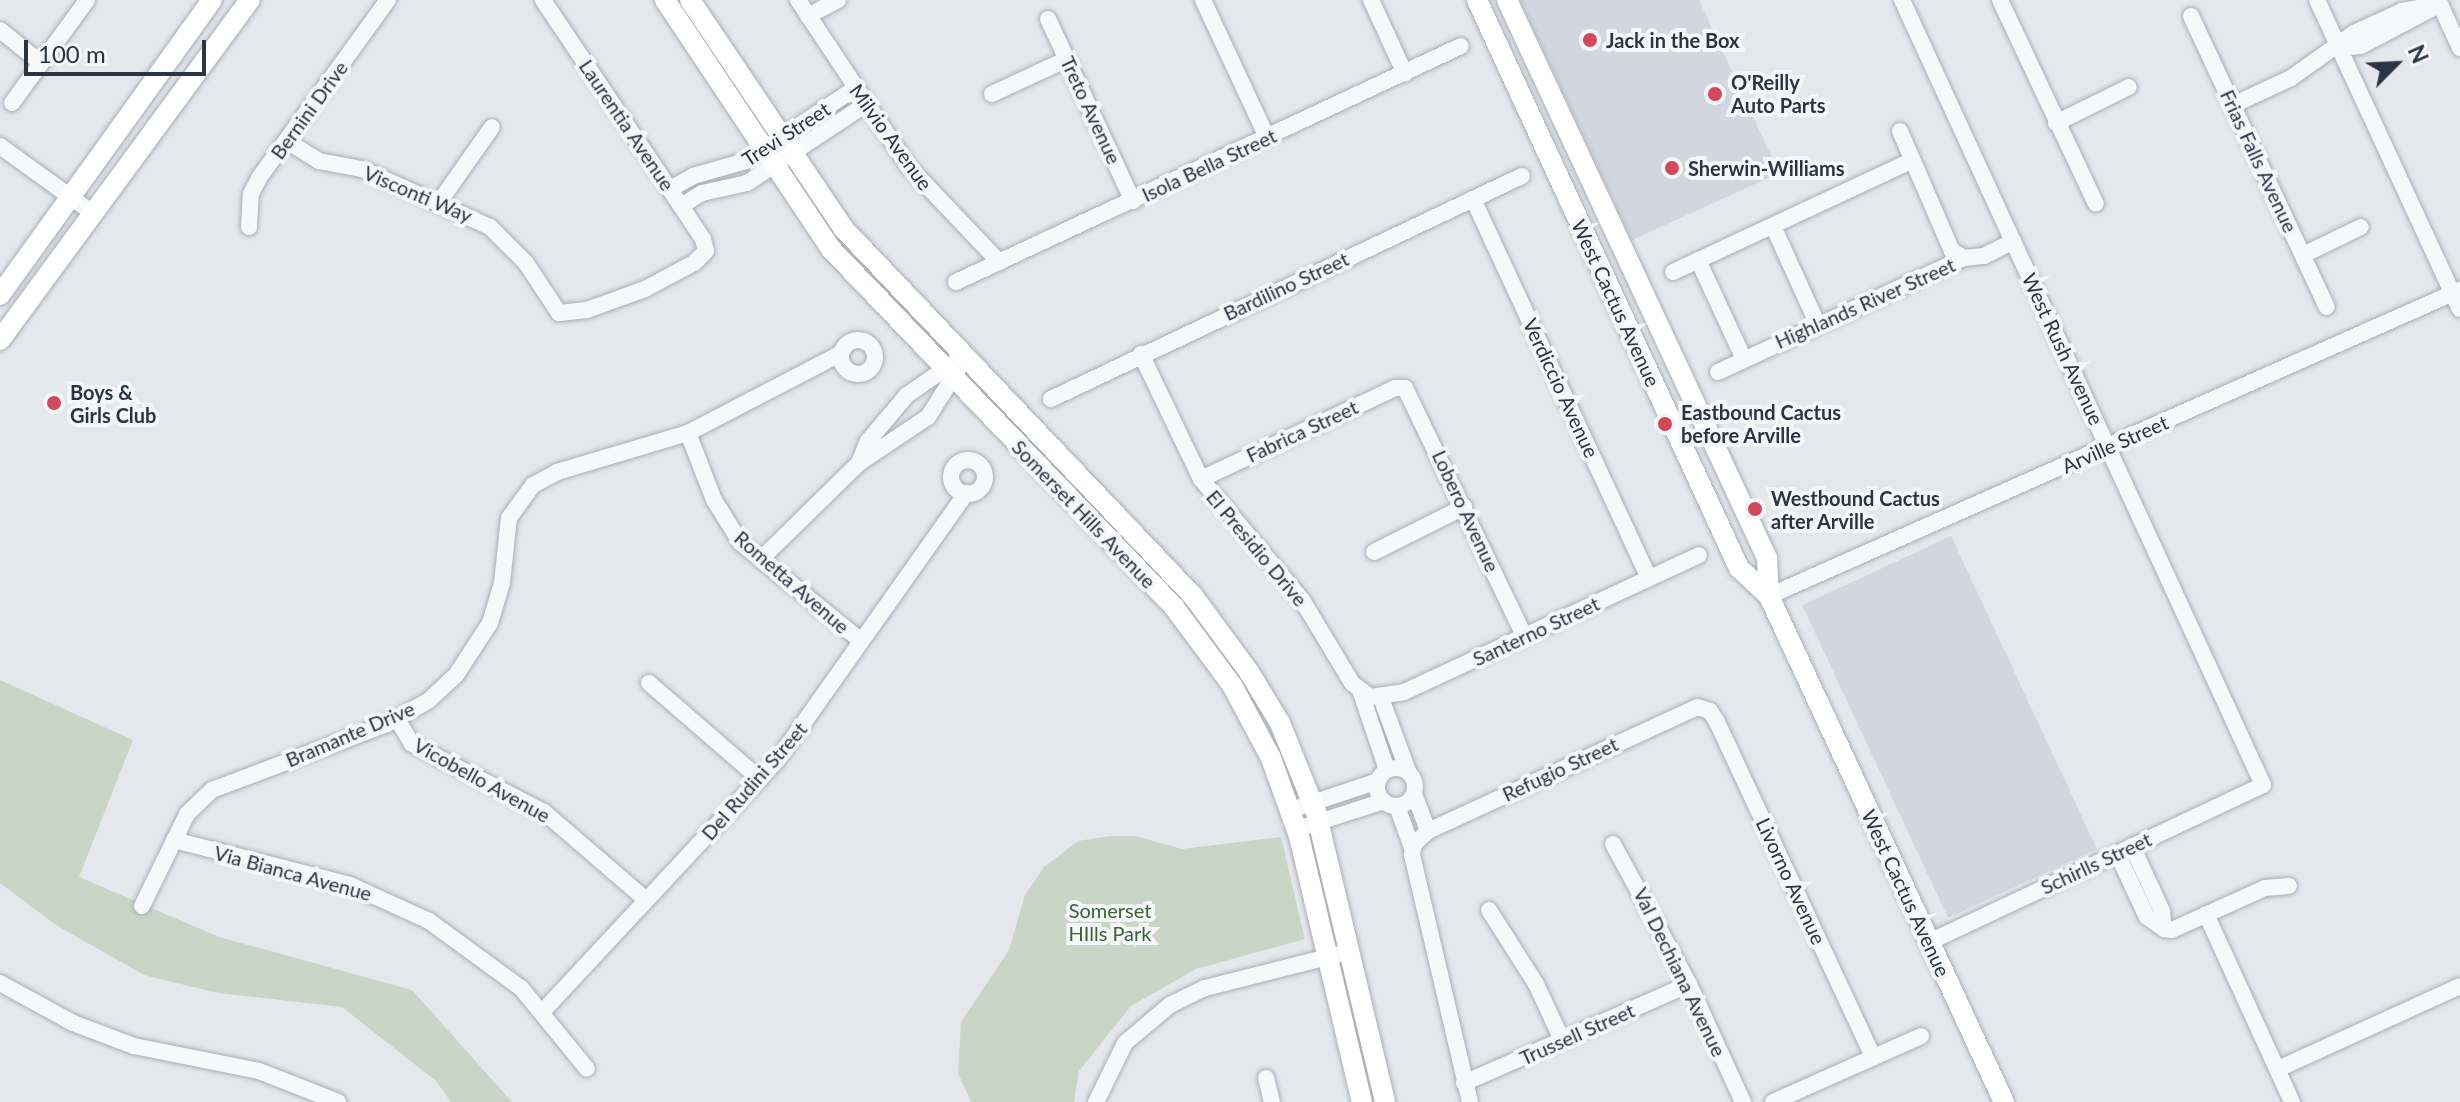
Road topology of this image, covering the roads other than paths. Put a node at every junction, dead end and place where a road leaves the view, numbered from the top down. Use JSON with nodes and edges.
{"nodes":[{"id":1,"x":87,"y":0,"type":"edge"},
{"id":2,"x":212,"y":0,"type":"edge"},
{"id":3,"x":250,"y":0,"type":"edge"},
{"id":4,"x":388,"y":0,"type":"edge"},
{"id":5,"x":543,"y":0,"type":"edge"},
{"id":6,"x":665,"y":0,"type":"edge"},
{"id":7,"x":690,"y":0,"type":"edge"},
{"id":8,"x":798,"y":0,"type":"edge"},
{"id":9,"x":838,"y":0,"type":"edge"},
{"id":10,"x":1203,"y":0,"type":"edge"},
{"id":11,"x":1371,"y":0,"type":"edge"},
{"id":12,"x":1477,"y":0,"type":"edge"},
{"id":13,"x":1507,"y":0,"type":"edge"},
{"id":14,"x":1902,"y":0,"type":"edge"},
{"id":15,"x":2000,"y":0,"type":"edge"},
{"id":16,"x":2317,"y":0,"type":"edge"},
{"id":17,"x":2442,"y":1,"type":"edge"},
{"id":18,"x":808,"y":16,"type":"junction"},
{"id":19,"x":2191,"y":16,"type":"dead end"},
{"id":20,"x":1048,"y":19,"type":"dead end"},
{"id":21,"x":0,"y":30,"type":"edge"},
{"id":22,"x":1461,"y":46,"type":"dead end"},
{"id":23,"x":2339,"y":48,"type":"junction"},
{"id":24,"x":2460,"y":48,"type":"edge"},
{"id":25,"x":1067,"y":59,"type":"junction"},
{"id":26,"x":41,"y":63,"type":"junction"},
{"id":27,"x":1405,"y":74,"type":"junction"},
{"id":28,"x":2129,"y":87,"type":"dead end"},
{"id":29,"x":854,"y":89,"type":"junction"},
{"id":30,"x":992,"y":94,"type":"dead end"},
{"id":31,"x":12,"y":103,"type":"dead end"},
{"id":32,"x":865,"y":105,"type":"junction"},
{"id":33,"x":2233,"y":105,"type":"junction"},
{"id":34,"x":2056,"y":123,"type":"junction"},
{"id":35,"x":492,"y":127,"type":"dead end"},
{"id":36,"x":1900,"y":131,"type":"dead end"},
{"id":37,"x":1267,"y":137,"type":"junction"},
{"id":38,"x":287,"y":141,"type":"junction"},
{"id":39,"x":0,"y":146,"type":"edge"},
{"id":40,"x":777,"y":152,"type":"junction"},
{"id":41,"x":1911,"y":161,"type":"junction"},
{"id":42,"x":1522,"y":176,"type":"dead end"},
{"id":43,"x":670,"y":189,"type":"junction"},
{"id":44,"x":69,"y":196,"type":"junction"},
{"id":45,"x":1473,"y":199,"type":"junction"},
{"id":46,"x":440,"y":201,"type":"junction"},
{"id":47,"x":1133,"y":201,"type":"junction"},
{"id":48,"x":2096,"y":204,"type":"dead end"},
{"id":49,"x":681,"y":206,"type":"junction"},
{"id":50,"x":94,"y":214,"type":"junction"},
{"id":51,"x":1773,"y":226,"type":"junction"},
{"id":52,"x":249,"y":227,"type":"dead end"},
{"id":53,"x":2361,"y":227,"type":"dead end"},
{"id":54,"x":2013,"y":241,"type":"junction"},
{"id":55,"x":706,"y":251,"type":"joint"},
{"id":56,"x":2303,"y":255,"type":"junction"},
{"id":57,"x":1964,"y":258,"type":"junction"},
{"id":58,"x":1698,"y":260,"type":"junction"},
{"id":59,"x":999,"y":262,"type":"junction"},
{"id":60,"x":1673,"y":272,"type":"dead end"},
{"id":61,"x":956,"y":282,"type":"dead end"},
{"id":62,"x":2456,"y":292,"type":"edge"},
{"id":63,"x":0,"y":295,"type":"edge"},
{"id":64,"x":2327,"y":307,"type":"dead end"},
{"id":65,"x":2460,"y":309,"type":"edge"},
{"id":66,"x":1818,"y":325,"type":"junction"},
{"id":67,"x":0,"y":340,"type":"edge"},
{"id":68,"x":840,"y":354,"type":"dead end"},
{"id":69,"x":1141,"y":354,"type":"junction"},
{"id":70,"x":965,"y":358,"type":"junction"},
{"id":71,"x":1744,"y":359,"type":"junction"},
{"id":72,"x":1718,"y":372,"type":"dead end"},
{"id":73,"x":950,"y":373,"type":"junction"},
{"id":74,"x":1405,"y":388,"type":"joint"},
{"id":75,"x":1051,"y":399,"type":"dead end"},
{"id":76,"x":688,"y":433,"type":"junction"},
{"id":77,"x":2109,"y":447,"type":"junction"},
{"id":78,"x":859,"y":463,"type":"junction"},
{"id":79,"x":1201,"y":479,"type":"junction"},
{"id":80,"x":966,"y":493,"type":"dead end"},
{"id":81,"x":1464,"y":507,"type":"junction"},
{"id":82,"x":1374,"y":552,"type":"dead end"},
{"id":83,"x":1699,"y":555,"type":"dead end"},
{"id":84,"x":761,"y":559,"type":"junction"},
{"id":85,"x":1649,"y":578,"type":"junction"},
{"id":86,"x":1769,"y":596,"type":"junction"},
{"id":87,"x":1525,"y":637,"type":"junction"},
{"id":88,"x":860,"y":640,"type":"junction"},
{"id":89,"x":649,"y":683,"type":"dead end"},
{"id":90,"x":1371,"y":696,"type":"junction"},
{"id":91,"x":1706,"y":708,"type":"joint"},
{"id":92,"x":397,"y":719,"type":"junction"},
{"id":93,"x":1408,"y":771,"type":"junction"},
{"id":94,"x":1383,"y":776,"type":"junction"},
{"id":95,"x":760,"y":779,"type":"junction"},
{"id":96,"x":2263,"y":785,"type":"joint"},
{"id":97,"x":1414,"y":794,"type":"junction"},
{"id":98,"x":1391,"y":804,"type":"junction"},
{"id":99,"x":1316,"y":812,"type":"junction"},
{"id":100,"x":1294,"y":819,"type":"junction"},
{"id":101,"x":1419,"y":839,"type":"junction"},
{"id":102,"x":174,"y":840,"type":"junction"},
{"id":103,"x":1613,"y":844,"type":"dead end"},
{"id":104,"x":2125,"y":850,"type":"junction"},
{"id":105,"x":2289,"y":886,"type":"dead end"},
{"id":106,"x":645,"y":899,"type":"junction"},
{"id":107,"x":142,"y":906,"type":"dead end"},
{"id":108,"x":1489,"y":910,"type":"dead end"},
{"id":109,"x":2206,"y":914,"type":"junction"},
{"id":110,"x":1929,"y":942,"type":"junction"},
{"id":111,"x":1349,"y":951,"type":"junction"},
{"id":112,"x":1329,"y":956,"type":"junction"},
{"id":113,"x":0,"y":983,"type":"edge"},
{"id":114,"x":1689,"y":984,"type":"junction"},
{"id":115,"x":2460,"y":986,"type":"edge"},
{"id":116,"x":544,"y":1010,"type":"junction"},
{"id":117,"x":1921,"y":1036,"type":"dead end"},
{"id":118,"x":1562,"y":1040,"type":"junction"},
{"id":119,"x":1873,"y":1057,"type":"junction"},
{"id":120,"x":587,"y":1069,"type":"dead end"},
{"id":121,"x":2278,"y":1069,"type":"junction"},
{"id":122,"x":1266,"y":1078,"type":"dead end"},
{"id":123,"x":1464,"y":1083,"type":"junction"},
{"id":124,"x":338,"y":1102,"type":"edge"},
{"id":125,"x":1096,"y":1102,"type":"edge"},
{"id":126,"x":1272,"y":1102,"type":"edge"},
{"id":127,"x":1362,"y":1102,"type":"edge"},
{"id":128,"x":1385,"y":1102,"type":"edge"},
{"id":129,"x":1470,"y":1102,"type":"edge"},
{"id":130,"x":1743,"y":1102,"type":"edge"},
{"id":131,"x":1773,"y":1102,"type":"edge"},
{"id":132,"x":2004,"y":1102,"type":"edge"},
{"id":133,"x":2292,"y":1102,"type":"edge"}],
"edges":[{"from":1,"to":26,"type":"street"},
{"from":2,"to":44,"type":"main road"},
{"from":3,"to":50,"type":"main road"},
{"from":4,"to":38,"type":"street","name":"Bernini Drive"},
{"from":5,"to":43,"type":"street","name":"Laurentia Avenue"},
{"from":6,"to":40,"type":"main road","name":"Somerset Hills Avenue"},
{"from":7,"to":40,"type":"main road","name":"Somerset Hills Avenue"},
{"from":8,"to":18,"type":"street","name":"Milvio Avenue"},
{"from":9,"to":18,"type":"street"},
{"from":10,"to":37,"type":"street"},
{"from":11,"to":27,"type":"street"},
{"from":12,"to":86,"type":"main road","name":"West Cactus Avenue"},
{"from":13,"to":86,"type":"main road","name":"West Cactus Avenue"},
{"from":14,"to":54,"type":"street","name":"West Rush Avenue"},
{"from":15,"to":34,"type":"street"},
{"from":16,"to":23,"type":"street"},
{"from":17,"to":23,"type":"street"},
{"from":17,"to":24,"type":"street"},
{"from":18,"to":29,"type":"street","name":"Milvio Avenue"},
{"from":19,"to":33,"type":"street","name":"Frias Falls Avenue"},
{"from":20,"to":25,"type":"street","name":"Treto Avenue"},
{"from":21,"to":26,"type":"street"},
{"from":22,"to":27,"type":"street","name":"Isola Bella Street"},
{"from":23,"to":33,"type":"street"},
{"from":23,"to":62,"type":"street"},
{"from":25,"to":30,"type":"street"},
{"from":25,"to":47,"type":"street","name":"Treto Avenue"},
{"from":26,"to":31,"type":"street"},
{"from":27,"to":37,"type":"street","name":"Isola Bella Street"},
{"from":28,"to":34,"type":"street"},
{"from":29,"to":32,"type":"street","name":"Milvio Avenue"},
{"from":29,"to":40,"type":"street","name":"Trevi Street"},
{"from":32,"to":40,"type":"street","name":"Trevi Street"},
{"from":32,"to":59,"type":"street","name":"Milvio Avenue"},
{"from":33,"to":56,"type":"street","name":"Frias Falls Avenue"},
{"from":34,"to":48,"type":"street"},
{"from":35,"to":46,"type":"street"},
{"from":36,"to":41,"type":"street"},
{"from":37,"to":47,"type":"street","name":"Isola Bella Street"},
{"from":38,"to":46,"type":"street","name":"Visconti Way"},
{"from":38,"to":52,"type":"street","name":"Bernini Drive"},
{"from":39,"to":44,"type":"street"},
{"from":40,"to":43,"type":"street","name":"Trevi Street"},
{"from":40,"to":49,"type":"street","name":"Trevi Street"},
{"from":40,"to":70,"type":"main road","name":"Somerset Hills Avenue"},
{"from":40,"to":73,"type":"main road","name":"Somerset Hills Avenue"},
{"from":41,"to":51,"type":"street"},
{"from":41,"to":57,"type":"street"},
{"from":42,"to":45,"type":"street","name":"Bardilino Street"},
{"from":43,"to":49,"type":"street","name":"Laurentia Avenue"},
{"from":44,"to":50,"type":"street"},
{"from":44,"to":63,"type":"main road"},
{"from":45,"to":69,"type":"street","name":"Bardilino Street"},
{"from":45,"to":85,"type":"street","name":"Verdiccio Avenue"},
{"from":46,"to":55,"type":"street","name":"Visconti Way"},
{"from":47,"to":59,"type":"street","name":"Isola Bella Street"},
{"from":49,"to":55,"type":"street","name":"Laurentia Avenue"},
{"from":50,"to":67,"type":"main road"},
{"from":51,"to":58,"type":"street"},
{"from":51,"to":66,"type":"street"},
{"from":53,"to":56,"type":"street"},
{"from":54,"to":57,"type":"street","name":"Highlands River Street"},
{"from":54,"to":77,"type":"street","name":"West Rush Avenue"},
{"from":56,"to":64,"type":"street","name":"Frias Falls Avenue"},
{"from":57,"to":66,"type":"street","name":"Highlands River Street"},
{"from":58,"to":60,"type":"street"},
{"from":58,"to":71,"type":"street"},
{"from":59,"to":61,"type":"street","name":"Isola Bella Street"},
{"from":62,"to":65,"type":"street"},
{"from":62,"to":77,"type":"street","name":"Arville Street"},
{"from":66,"to":71,"type":"street","name":"Highlands River Street"},
{"from":68,"to":76,"type":"street","name":"Bramante Drive"},
{"from":69,"to":75,"type":"street","name":"Bardilino Street"},
{"from":69,"to":79,"type":"street","name":"El Presidio Drive"},
{"from":70,"to":73,"type":"street"},
{"from":70,"to":99,"type":"main road","name":"Somerset Hills Avenue"},
{"from":71,"to":72,"type":"street","name":"Highlands River Street"},
{"from":73,"to":78,"type":"street"},
{"from":73,"to":78,"type":"street"},
{"from":73,"to":100,"type":"main road","name":"Somerset Hills Avenue"},
{"from":74,"to":79,"type":"street","name":"Fabrica Street"},
{"from":74,"to":81,"type":"street","name":"Lobero Avenue"},
{"from":76,"to":84,"type":"street","name":"Rometta Avenue"},
{"from":76,"to":92,"type":"street","name":"Bramante Drive"},
{"from":77,"to":86,"type":"street","name":"Arville Street"},
{"from":77,"to":96,"type":"street","name":"West Rush Avenue"},
{"from":78,"to":84,"type":"street"},
{"from":79,"to":90,"type":"street","name":"El Presidio Drive"},
{"from":80,"to":88,"type":"street","name":"Del Rudini Street"},
{"from":81,"to":82,"type":"street"},
{"from":81,"to":87,"type":"street","name":"Lobero Avenue"},
{"from":83,"to":85,"type":"street","name":"Santerno Street"},
{"from":84,"to":88,"type":"street","name":"Rometta Avenue"},
{"from":85,"to":87,"type":"street","name":"Santerno Street"},
{"from":86,"to":110,"type":"main road","name":"West Cactus Avenue"},
{"from":87,"to":90,"type":"street","name":"Santerno Street"},
{"from":88,"to":95,"type":"street","name":"Del Rudini Street"},
{"from":89,"to":95,"type":"street"},
{"from":90,"to":93,"type":"street","name":"El Presidio Drive"},
{"from":90,"to":94,"type":"street","name":"El Presidio Drive"},
{"from":91,"to":101,"type":"street","name":"Refugio Street"},
{"from":91,"to":119,"type":"street","name":"Livorno Avenue"},
{"from":92,"to":102,"type":"street","name":"Bramante Drive"},
{"from":92,"to":106,"type":"street","name":"Vicobello Avenue"},
{"from":93,"to":94,"type":"street"},
{"from":93,"to":97,"type":"street","name":"El Presidio Drive"},
{"from":94,"to":98,"type":"street","name":"El Presidio Drive"},
{"from":94,"to":99,"type":"street"},
{"from":95,"to":106,"type":"street","name":"Del Rudini Street"},
{"from":96,"to":104,"type":"street","name":"Schirlls Street"},
{"from":97,"to":98,"type":"street"},
{"from":97,"to":101,"type":"street"},
{"from":98,"to":99,"type":"street"},
{"from":98,"to":101,"type":"street"},
{"from":99,"to":100,"type":"street"},
{"from":99,"to":111,"type":"main road","name":"Somerset Hills Avenue"},
{"from":100,"to":112,"type":"main road","name":"Somerset Hills Avenue"},
{"from":101,"to":123,"type":"street"},
{"from":102,"to":107,"type":"street","name":"Bramante Drive"},
{"from":102,"to":116,"type":"street","name":"Via Bianca Avenue"},
{"from":103,"to":114,"type":"street","name":"Val Dechiana Avenue"},
{"from":104,"to":109,"type":"street"},
{"from":104,"to":110,"type":"street","name":"Schirlls Street"},
{"from":105,"to":109,"type":"street"},
{"from":106,"to":116,"type":"street","name":"Del Rudini Street"},
{"from":108,"to":118,"type":"street"},
{"from":109,"to":121,"type":"street"},
{"from":110,"to":132,"type":"main road","name":"West Cactus Avenue"},
{"from":111,"to":112,"type":"street"},
{"from":111,"to":128,"type":"main road","name":"Somerset Hills Avenue"},
{"from":112,"to":125,"type":"street"},
{"from":112,"to":127,"type":"main road","name":"Somerset Hills Avenue"},
{"from":113,"to":124,"type":"street"},
{"from":114,"to":118,"type":"street","name":"Trussell Street"},
{"from":114,"to":130,"type":"street","name":"Val Dechiana Avenue"},
{"from":115,"to":121,"type":"street"},
{"from":116,"to":120,"type":"street","name":"Via Bianca Avenue"},
{"from":117,"to":119,"type":"street"},
{"from":118,"to":123,"type":"street","name":"Trussell Street"},
{"from":119,"to":131,"type":"street"},
{"from":121,"to":133,"type":"street"},
{"from":122,"to":126,"type":"street"},
{"from":123,"to":129,"type":"street"}]}
